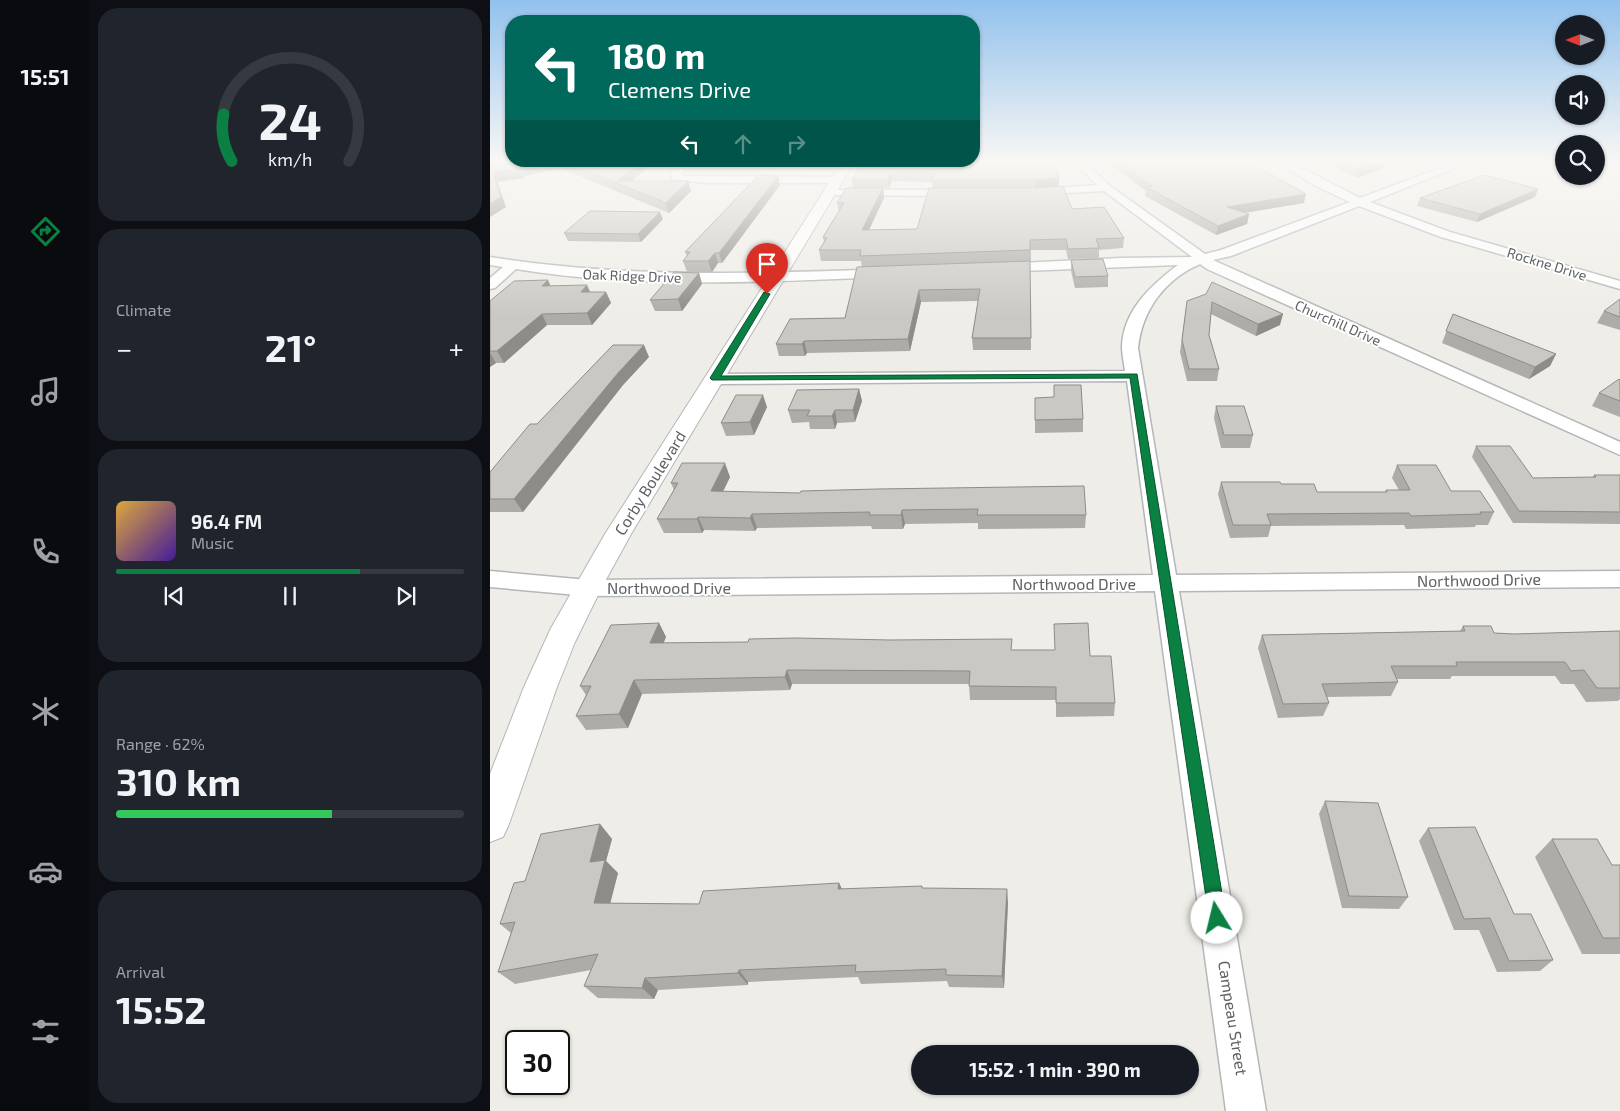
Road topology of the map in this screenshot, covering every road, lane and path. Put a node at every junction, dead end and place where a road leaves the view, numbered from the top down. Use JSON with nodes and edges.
{"nodes":[{"id":1,"x":817,"y":213,"type":"edge"},
{"id":2,"x":1138,"y":213,"type":"edge"},
{"id":3,"x":1332,"y":213,"type":"edge"},
{"id":4,"x":1390,"y":213,"type":"edge"},
{"id":5,"x":490,"y":261,"type":"edge"},
{"id":6,"x":1199,"y":261,"type":"junction"},
{"id":7,"x":512,"y":266,"type":"junction"},
{"id":8,"x":991,"y":268,"type":"edge"},
{"id":9,"x":904,"y":272,"type":"edge"},
{"id":10,"x":777,"y":277,"type":"junction"},
{"id":11,"x":490,"y":285,"type":"edge"},
{"id":12,"x":1620,"y":285,"type":"edge"},
{"id":13,"x":1134,"y":376,"type":"junction"},
{"id":14,"x":715,"y":378,"type":"junction"},
{"id":15,"x":1620,"y":449,"type":"edge"},
{"id":16,"x":490,"y":578,"type":"edge"},
{"id":17,"x":1620,"y":579,"type":"edge"},
{"id":18,"x":1165,"y":584,"type":"junction"},
{"id":19,"x":588,"y":588,"type":"junction"},
{"id":20,"x":490,"y":824,"type":"edge"},
{"id":21,"x":1246,"y":1111,"type":"edge"}],
"edges":[{"from":1,"to":10,"type":"street","name":"Corby Boulevard"},
{"from":2,"to":6,"type":"street","name":"Churchill Drive"},
{"from":3,"to":6,"type":"street","name":"Campeau Street"},
{"from":4,"to":12,"type":"street","name":"Rockne Drive"},
{"from":5,"to":7,"type":"street","name":"Oak Ridge Drive"},
{"from":6,"to":8,"type":"street"},
{"from":6,"to":13,"type":"street","name":"Campeau Street"},
{"from":6,"to":15,"type":"street","name":"Churchill Drive"},
{"from":7,"to":10,"type":"street","name":"Oak Ridge Drive"},
{"from":7,"to":11,"type":"street"},
{"from":9,"to":10,"type":"street","name":"Oak Ridge Drive"},
{"from":10,"to":14,"type":"street","name":"Corby Boulevard"},
{"from":13,"to":14,"type":"street"},
{"from":13,"to":18,"type":"street","name":"Campeau Street"},
{"from":14,"to":19,"type":"street","name":"Corby Boulevard"},
{"from":16,"to":19,"type":"street","name":"Northwood Drive"},
{"from":17,"to":18,"type":"street","name":"Northwood Drive"},
{"from":18,"to":19,"type":"street","name":"Northwood Drive"},
{"from":18,"to":21,"type":"street","name":"Campeau Street"},
{"from":19,"to":20,"type":"street","name":"Corby Boulevard"}]}
